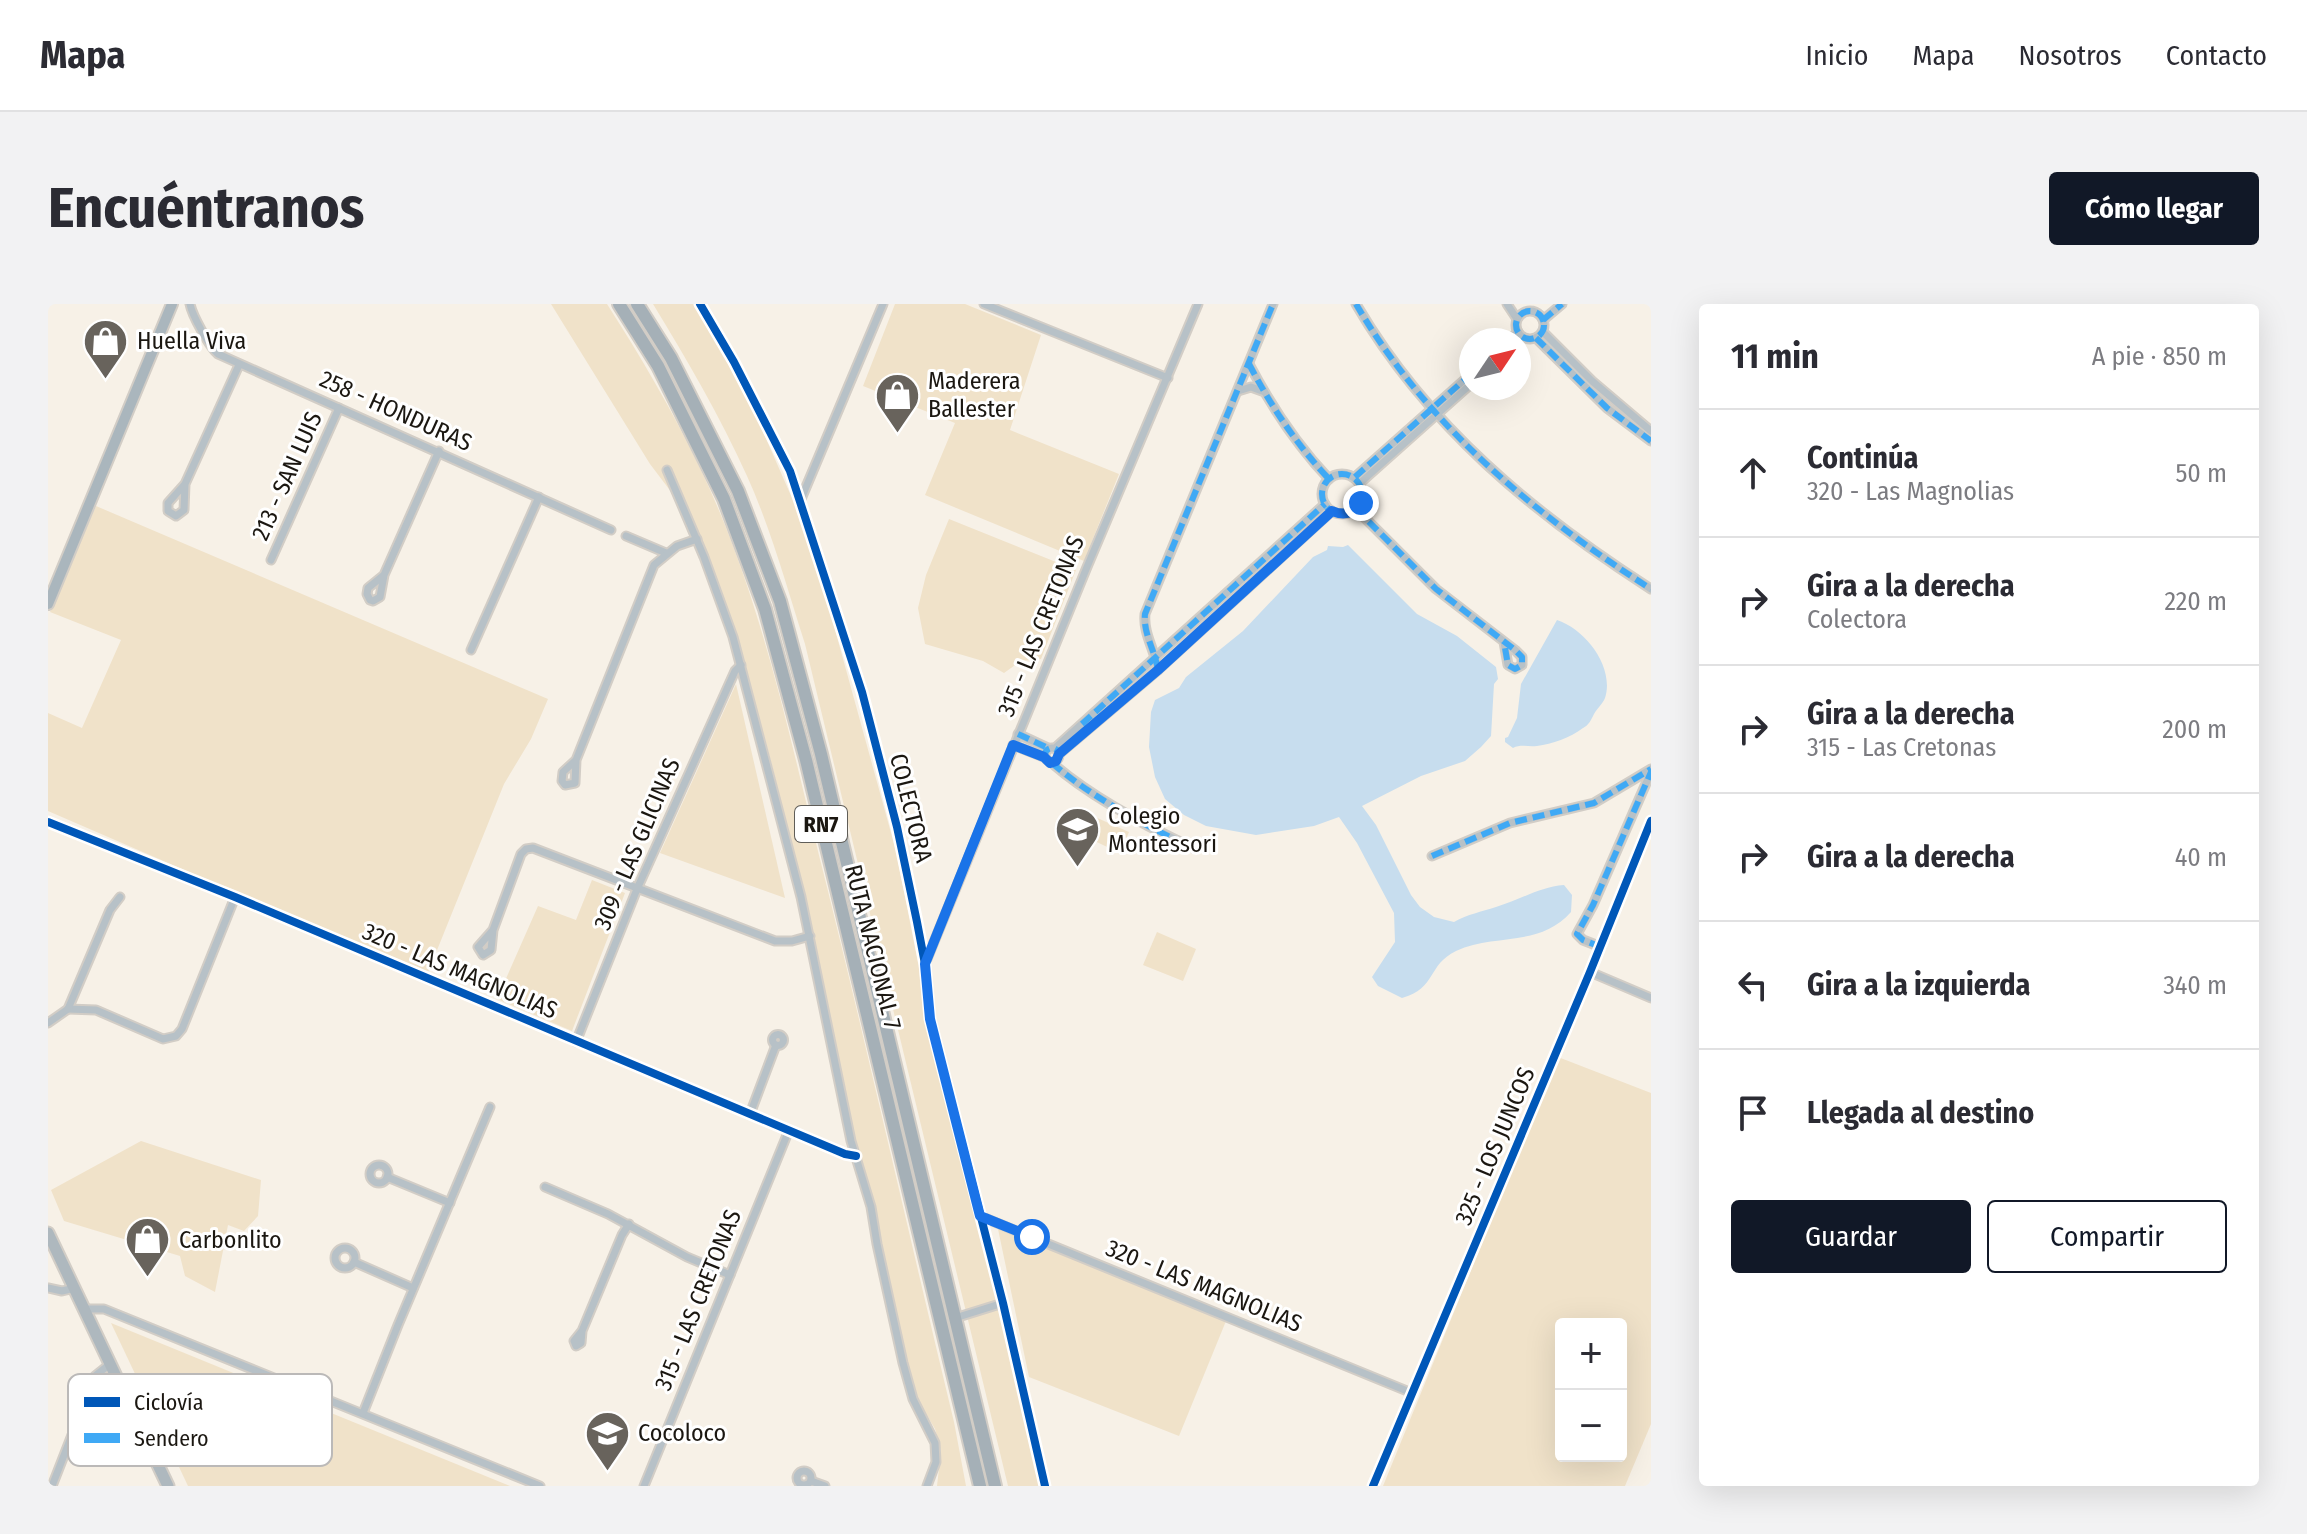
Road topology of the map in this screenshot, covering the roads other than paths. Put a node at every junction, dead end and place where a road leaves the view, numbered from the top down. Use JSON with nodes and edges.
{"nodes":[{"id":1,"x":172,"y":304,"type":"edge"},
{"id":2,"x":190,"y":304,"type":"edge"},
{"id":3,"x":619,"y":304,"type":"edge"},
{"id":4,"x":637,"y":304,"type":"edge"},
{"id":5,"x":700,"y":304,"type":"edge"},
{"id":6,"x":883,"y":304,"type":"edge"},
{"id":7,"x":984,"y":304,"type":"edge"},
{"id":8,"x":1198,"y":304,"type":"edge"},
{"id":9,"x":1273,"y":304,"type":"edge"},
{"id":10,"x":1356,"y":304,"type":"edge"},
{"id":11,"x":1507,"y":304,"type":"edge"},
{"id":12,"x":1517,"y":304,"type":"edge"},
{"id":13,"x":1546,"y":304,"type":"edge"},
{"id":14,"x":1562,"y":304,"type":"edge"},
{"id":15,"x":1536,"y":312,"type":"junction"},
{"id":16,"x":1520,"y":316,"type":"junction"},
{"id":17,"x":1543,"y":320,"type":"junction"},
{"id":18,"x":1519,"y":328,"type":"edge"},
{"id":19,"x":1540,"y":335,"type":"junction"},
{"id":20,"x":1531,"y":338,"type":"edge"},
{"id":21,"x":1249,"y":364,"type":"junction"},
{"id":22,"x":239,"y":365,"type":"junction"},
{"id":23,"x":1168,"y":378,"type":"junction"},
{"id":24,"x":1459,"y":387,"type":"edge"},
{"id":25,"x":1238,"y":391,"type":"junction"},
{"id":26,"x":1263,"y":392,"type":"junction"},
{"id":27,"x":1459,"y":393,"type":"edge"},
{"id":28,"x":339,"y":408,"type":"junction"},
{"id":29,"x":1434,"y":413,"type":"junction"},
{"id":30,"x":1651,"y":431,"type":"edge"},
{"id":31,"x":1651,"y":441,"type":"edge"},
{"id":32,"x":439,"y":451,"type":"junction"},
{"id":33,"x":667,"y":470,"type":"dead end"},
{"id":34,"x":1329,"y":479,"type":"junction"},
{"id":35,"x":1358,"y":480,"type":"junction"},
{"id":36,"x":185,"y":484,"type":"dead end"},
{"id":37,"x":539,"y":497,"type":"junction"},
{"id":38,"x":801,"y":499,"type":"junction"},
{"id":39,"x":1325,"y":504,"type":"junction"},
{"id":40,"x":1356,"y":509,"type":"junction"},
{"id":41,"x":1332,"y":511,"type":"junction"},
{"id":42,"x":611,"y":530,"type":"dead end"},
{"id":43,"x":626,"y":536,"type":"dead end"},
{"id":44,"x":697,"y":539,"type":"junction"},
{"id":45,"x":666,"y":553,"type":"junction"},
{"id":46,"x":271,"y":560,"type":"dead end"},
{"id":47,"x":384,"y":575,"type":"dead end"},
{"id":48,"x":1651,"y":589,"type":"edge"},
{"id":49,"x":48,"y":604,"type":"edge"},
{"id":50,"x":1504,"y":642,"type":"dead end"},
{"id":51,"x":471,"y":650,"type":"dead end"},
{"id":52,"x":1156,"y":657,"type":"junction"},
{"id":53,"x":741,"y":665,"type":"junction"},
{"id":54,"x":1158,"y":670,"type":"junction"},
{"id":55,"x":1018,"y":734,"type":"junction"},
{"id":56,"x":1013,"y":745,"type":"junction"},
{"id":57,"x":1054,"y":750,"type":"junction"},
{"id":58,"x":1044,"y":757,"type":"junction"},
{"id":59,"x":576,"y":760,"type":"dead end"},
{"id":60,"x":1052,"y":763,"type":"junction"},
{"id":61,"x":1651,"y":770,"type":"edge"},
{"id":62,"x":1651,"y":821,"type":"edge"},
{"id":63,"x":48,"y":822,"type":"edge"},
{"id":64,"x":1648,"y":836,"type":"edge"},
{"id":65,"x":1193,"y":848,"type":"dead end"},
{"id":66,"x":1432,"y":856,"type":"dead end"},
{"id":67,"x":637,"y":889,"type":"junction"},
{"id":68,"x":120,"y":897,"type":"dead end"},
{"id":69,"x":235,"y":897,"type":"junction"},
{"id":70,"x":493,"y":930,"type":"dead end"},
{"id":71,"x":810,"y":936,"type":"junction"},
{"id":72,"x":1601,"y":947,"type":"junction"},
{"id":73,"x":925,"y":964,"type":"junction"},
{"id":74,"x":1590,"y":972,"type":"junction"},
{"id":75,"x":1651,"y":998,"type":"edge"},
{"id":76,"x":68,"y":1009,"type":"junction"},
{"id":77,"x":48,"y":1023,"type":"edge"},
{"id":78,"x":576,"y":1042,"type":"junction"},
{"id":79,"x":776,"y":1045,"type":"dead end"},
{"id":80,"x":490,"y":1107,"type":"dead end"},
{"id":81,"x":750,"y":1114,"type":"junction"},
{"id":82,"x":789,"y":1130,"type":"junction"},
{"id":83,"x":856,"y":1156,"type":"junction"},
{"id":84,"x":387,"y":1177,"type":"dead end"},
{"id":85,"x":545,"y":1187,"type":"dead end"},
{"id":86,"x":450,"y":1203,"type":"junction"},
{"id":87,"x":980,"y":1216,"type":"junction"},
{"id":88,"x":629,"y":1224,"type":"junction"},
{"id":89,"x":48,"y":1233,"type":"edge"},
{"id":90,"x":354,"y":1262,"type":"dead end"},
{"id":91,"x":730,"y":1275,"type":"junction"},
{"id":92,"x":48,"y":1288,"type":"edge"},
{"id":93,"x":75,"y":1288,"type":"junction"},
{"id":94,"x":413,"y":1288,"type":"junction"},
{"id":95,"x":1003,"y":1303,"type":"junction"},
{"id":96,"x":85,"y":1309,"type":"junction"},
{"id":97,"x":955,"y":1318,"type":"junction"},
{"id":98,"x":582,"y":1331,"type":"dead end"},
{"id":99,"x":110,"y":1364,"type":"junction"},
{"id":100,"x":98,"y":1374,"type":"edge"},
{"id":101,"x":115,"y":1374,"type":"edge"},
{"id":102,"x":266,"y":1374,"type":"edge"},
{"id":103,"x":1412,"y":1393,"type":"junction"},
{"id":104,"x":332,"y":1401,"type":"edge"},
{"id":105,"x":363,"y":1413,"type":"junction"},
{"id":106,"x":68,"y":1445,"type":"edge"},
{"id":107,"x":158,"y":1466,"type":"edge"},
{"id":108,"x":811,"y":1481,"type":"dead end"},
{"id":109,"x":52,"y":1486,"type":"edge"},
{"id":110,"x":168,"y":1486,"type":"edge"},
{"id":111,"x":540,"y":1486,"type":"edge"},
{"id":112,"x":644,"y":1486,"type":"edge"},
{"id":113,"x":825,"y":1486,"type":"edge"},
{"id":114,"x":927,"y":1486,"type":"edge"},
{"id":115,"x":980,"y":1486,"type":"edge"},
{"id":116,"x":995,"y":1486,"type":"edge"},
{"id":117,"x":1045,"y":1486,"type":"edge"},
{"id":118,"x":1373,"y":1486,"type":"edge"}],
"edges":[{"from":1,"to":49,"type":"street"},
{"from":2,"to":22,"type":"street","name":"258 - HONDURAS"},
{"from":3,"to":115,"type":"highway","name":"RUTA NACIONAL 7","number":"RN7"},
{"from":4,"to":97,"type":"highway","name":"RUTA NACIONAL 7","number":"RN7"},
{"from":5,"to":38,"type":"street","name":"COLECTORA"},
{"from":6,"to":38,"type":"street"},
{"from":7,"to":23,"type":"street"},
{"from":8,"to":23,"type":"street","name":"315 - LAS CRETONAS"},
{"from":9,"to":21,"type":"street"},
{"from":10,"to":29,"type":"street"},
{"from":11,"to":16,"type":"street"},
{"from":12,"to":16,"type":"street"},
{"from":13,"to":15,"type":"street"},
{"from":14,"to":17,"type":"street"},
{"from":15,"to":16,"type":"street"},
{"from":15,"to":17,"type":"street"},
{"from":16,"to":18,"type":"street"},
{"from":17,"to":19,"type":"street"},
{"from":19,"to":20,"type":"street"},
{"from":19,"to":30,"type":"street"},
{"from":19,"to":31,"type":"street"},
{"from":21,"to":25,"type":"street"},
{"from":21,"to":26,"type":"street"},
{"from":22,"to":28,"type":"street","name":"258 - HONDURAS"},
{"from":22,"to":36,"type":"street"},
{"from":23,"to":55,"type":"street","name":"315 - LAS CRETONAS"},
{"from":24,"to":29,"type":"street"},
{"from":25,"to":26,"type":"street"},
{"from":25,"to":52,"type":"street"},
{"from":26,"to":34,"type":"street"},
{"from":27,"to":29,"type":"street"},
{"from":28,"to":32,"type":"street","name":"258 - HONDURAS"},
{"from":28,"to":46,"type":"street","name":"213 - SAN LUIS"},
{"from":29,"to":35,"type":"street"},
{"from":29,"to":48,"type":"street"},
{"from":32,"to":37,"type":"street","name":"258 - HONDURAS"},
{"from":32,"to":47,"type":"street"},
{"from":33,"to":44,"type":"street"},
{"from":34,"to":35,"type":"street"},
{"from":34,"to":39,"type":"street"},
{"from":35,"to":40,"type":"street"},
{"from":37,"to":42,"type":"street","name":"258 - HONDURAS"},
{"from":37,"to":51,"type":"street"},
{"from":38,"to":73,"type":"street","name":"COLECTORA"},
{"from":39,"to":41,"type":"street"},
{"from":39,"to":52,"type":"street"},
{"from":40,"to":41,"type":"street"},
{"from":40,"to":50,"type":"street"},
{"from":41,"to":54,"type":"street"},
{"from":43,"to":45,"type":"street"},
{"from":44,"to":45,"type":"street"},
{"from":44,"to":53,"type":"street"},
{"from":45,"to":59,"type":"street"},
{"from":52,"to":54,"type":"street"},
{"from":52,"to":57,"type":"street"},
{"from":53,"to":67,"type":"street","name":"309 - LAS GLICINAS"},
{"from":53,"to":71,"type":"street"},
{"from":54,"to":57,"type":"street"},
{"from":55,"to":56,"type":"street","name":"315 - LAS CRETONAS"},
{"from":55,"to":57,"type":"street"},
{"from":56,"to":58,"type":"street"},
{"from":56,"to":73,"type":"street","name":"315 - LAS CRETONAS"},
{"from":57,"to":58,"type":"street"},
{"from":57,"to":60,"type":"street"},
{"from":58,"to":60,"type":"street"},
{"from":60,"to":65,"type":"street"},
{"from":61,"to":66,"type":"street"},
{"from":61,"to":72,"type":"street"},
{"from":62,"to":64,"type":"street","name":"325 - LOS JUNCOS"},
{"from":63,"to":69,"type":"street","name":"320 - LAS MAGNOLIAS"},
{"from":64,"to":72,"type":"street","name":"325 - LOS JUNCOS"},
{"from":67,"to":70,"type":"street"},
{"from":67,"to":71,"type":"street"},
{"from":67,"to":78,"type":"street","name":"309 - LAS GLICINAS"},
{"from":68,"to":76,"type":"street"},
{"from":69,"to":76,"type":"street"},
{"from":69,"to":78,"type":"street","name":"320 - LAS MAGNOLIAS"},
{"from":71,"to":83,"type":"street"},
{"from":72,"to":74,"type":"street","name":"325 - LOS JUNCOS"},
{"from":73,"to":87,"type":"street","name":"COLECTORA"},
{"from":74,"to":75,"type":"street"},
{"from":74,"to":103,"type":"street","name":"325 - LOS JUNCOS"},
{"from":76,"to":77,"type":"street"},
{"from":78,"to":81,"type":"street","name":"320 - LAS MAGNOLIAS"},
{"from":79,"to":81,"type":"street"},
{"from":80,"to":86,"type":"street"},
{"from":81,"to":82,"type":"street","name":"320 - LAS MAGNOLIAS"},
{"from":82,"to":83,"type":"street","name":"320 - LAS MAGNOLIAS"},
{"from":82,"to":91,"type":"street","name":"315 - LAS CRETONAS"},
{"from":83,"to":114,"type":"street"},
{"from":84,"to":86,"type":"street"},
{"from":85,"to":88,"type":"street"},
{"from":86,"to":94,"type":"street"},
{"from":87,"to":95,"type":"street","name":"COLECTORA"},
{"from":87,"to":103,"type":"street","name":"320 - LAS MAGNOLIAS"},
{"from":88,"to":91,"type":"street"},
{"from":88,"to":98,"type":"street"},
{"from":89,"to":93,"type":"main road"},
{"from":90,"to":94,"type":"street"},
{"from":91,"to":112,"type":"street","name":"315 - LAS CRETONAS"},
{"from":92,"to":93,"type":"street"},
{"from":93,"to":96,"type":"main road"},
{"from":94,"to":105,"type":"street"},
{"from":95,"to":97,"type":"street"},
{"from":95,"to":117,"type":"street","name":"COLECTORA"},
{"from":96,"to":99,"type":"main road"},
{"from":96,"to":102,"type":"street"},
{"from":97,"to":116,"type":"highway","name":"RUTA NACIONAL 7","number":"RN7"},
{"from":99,"to":100,"type":"street"},
{"from":99,"to":101,"type":"main road"},
{"from":103,"to":118,"type":"street","name":"325 - LOS JUNCOS"},
{"from":104,"to":105,"type":"street"},
{"from":105,"to":111,"type":"street"},
{"from":106,"to":109,"type":"street"},
{"from":107,"to":110,"type":"main road"},
{"from":108,"to":113,"type":"street"}]}
